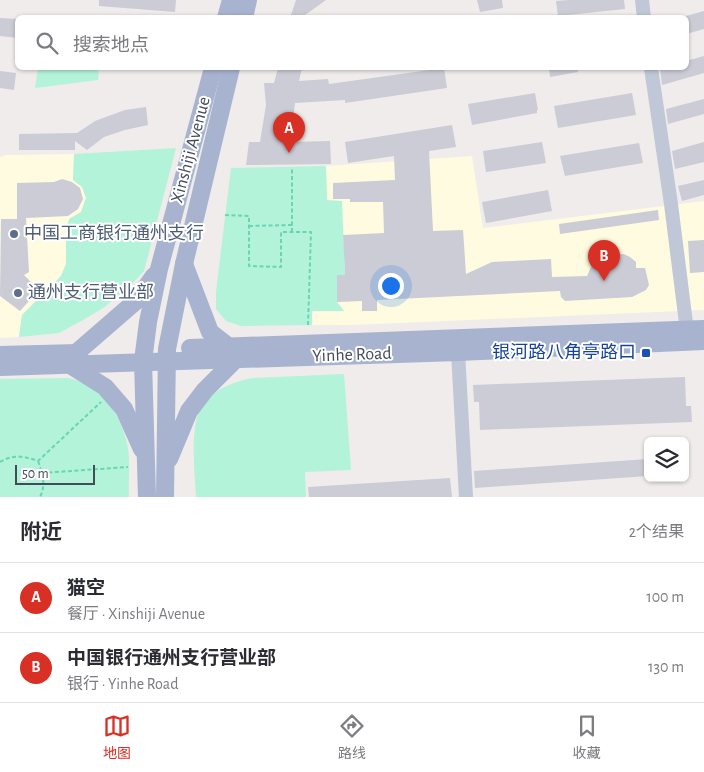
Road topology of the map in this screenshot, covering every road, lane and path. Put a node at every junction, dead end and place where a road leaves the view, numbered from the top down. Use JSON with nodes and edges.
{"nodes":[{"id":1,"x":231,"y":0,"type":"edge"},
{"id":2,"x":248,"y":0,"type":"edge"},
{"id":3,"x":642,"y":0,"type":"edge"},
{"id":4,"x":227,"y":15,"type":"edge"},
{"id":5,"x":245,"y":15,"type":"edge"},
{"id":6,"x":644,"y":15,"type":"edge"},
{"id":7,"x":212,"y":70,"type":"edge"},
{"id":8,"x":231,"y":70,"type":"edge"},
{"id":9,"x":651,"y":70,"type":"edge"},
{"id":10,"x":292,"y":167,"type":"dead end"},
{"id":11,"x":225,"y":215,"type":"dead end"},
{"id":12,"x":292,"y":225,"type":"junction"},
{"id":13,"x":249,"y":226,"type":"junction"},
{"id":14,"x":292,"y":232,"type":"junction"},
{"id":15,"x":184,"y":264,"type":"junction"},
{"id":16,"x":159,"y":269,"type":"junction"},
{"id":17,"x":308,"y":325,"type":"dead end"},
{"id":18,"x":696,"y":335,"type":"edge"},
{"id":19,"x":232,"y":352,"type":"junction"},
{"id":20,"x":458,"y":352,"type":"junction"},
{"id":21,"x":0,"y":355,"type":"edge"},
{"id":22,"x":144,"y":355,"type":"junction"},
{"id":23,"x":167,"y":355,"type":"junction"},
{"id":24,"x":73,"y":359,"type":"junction"},
{"id":25,"x":0,"y":367,"type":"edge"},
{"id":26,"x":104,"y":398,"type":"dead end"},
{"id":27,"x":146,"y":458,"type":"junction"},
{"id":28,"x":38,"y":461,"type":"junction"},
{"id":29,"x":0,"y":462,"type":"edge"},
{"id":30,"x":128,"y":467,"type":"dead end"},
{"id":31,"x":165,"y":468,"type":"junction"},
{"id":32,"x":42,"y":473,"type":"junction"},
{"id":33,"x":40,"y":497,"type":"edge"},
{"id":34,"x":147,"y":497,"type":"edge"},
{"id":35,"x":165,"y":497,"type":"edge"},
{"id":36,"x":466,"y":497,"type":"edge"}],
"edges":[{"from":1,"to":4,"type":"main road"},
{"from":2,"to":5,"type":"main road"},
{"from":3,"to":6,"type":"street"},
{"from":7,"to":16,"type":"main road","name":"Xinshiji Avenue"},
{"from":8,"to":15,"type":"main road","name":"Xinshiji Avenue"},
{"from":9,"to":18,"type":"street"},
{"from":10,"to":12,"type":"path"},
{"from":11,"to":13,"type":"path"},
{"from":12,"to":13,"type":"path"},
{"from":12,"to":14,"type":"path"},
{"from":13,"to":14,"type":"path"},
{"from":14,"to":17,"type":"path"},
{"from":15,"to":19,"type":"main road"},
{"from":15,"to":23,"type":"main road","name":"Xinshiji Avenue"},
{"from":16,"to":22,"type":"main road","name":"Xinshiji Avenue"},
{"from":16,"to":24,"type":"main road"},
{"from":18,"to":19,"type":"main road","name":"Yinhe Road"},
{"from":18,"to":20,"type":"main road","name":"Yinhe Road"},
{"from":19,"to":20,"type":"main road","name":"Yinhe Road"},
{"from":19,"to":23,"type":"main road","name":"Yinhe Road"},
{"from":19,"to":31,"type":"main road"},
{"from":20,"to":36,"type":"street"},
{"from":21,"to":24,"type":"main road","name":"Yinhe Road"},
{"from":22,"to":23,"type":"main road","name":"Yinhe Road"},
{"from":22,"to":24,"type":"main road","name":"Yinhe Road"},
{"from":22,"to":27,"type":"main road","name":"Xinshiji Avenue"},
{"from":23,"to":31,"type":"main road","name":"Xinshiji Avenue"},
{"from":24,"to":25,"type":"main road","name":"Yinhe Road"},
{"from":24,"to":27,"type":"main road"},
{"from":26,"to":28,"type":"path"},
{"from":27,"to":34,"type":"main road","name":"Xinshiji Avenue"},
{"from":28,"to":29,"type":"path"},
{"from":28,"to":32,"type":"path"},
{"from":30,"to":32,"type":"path"},
{"from":31,"to":35,"type":"main road","name":"Xinshiji Avenue"},
{"from":32,"to":33,"type":"path"}]}
